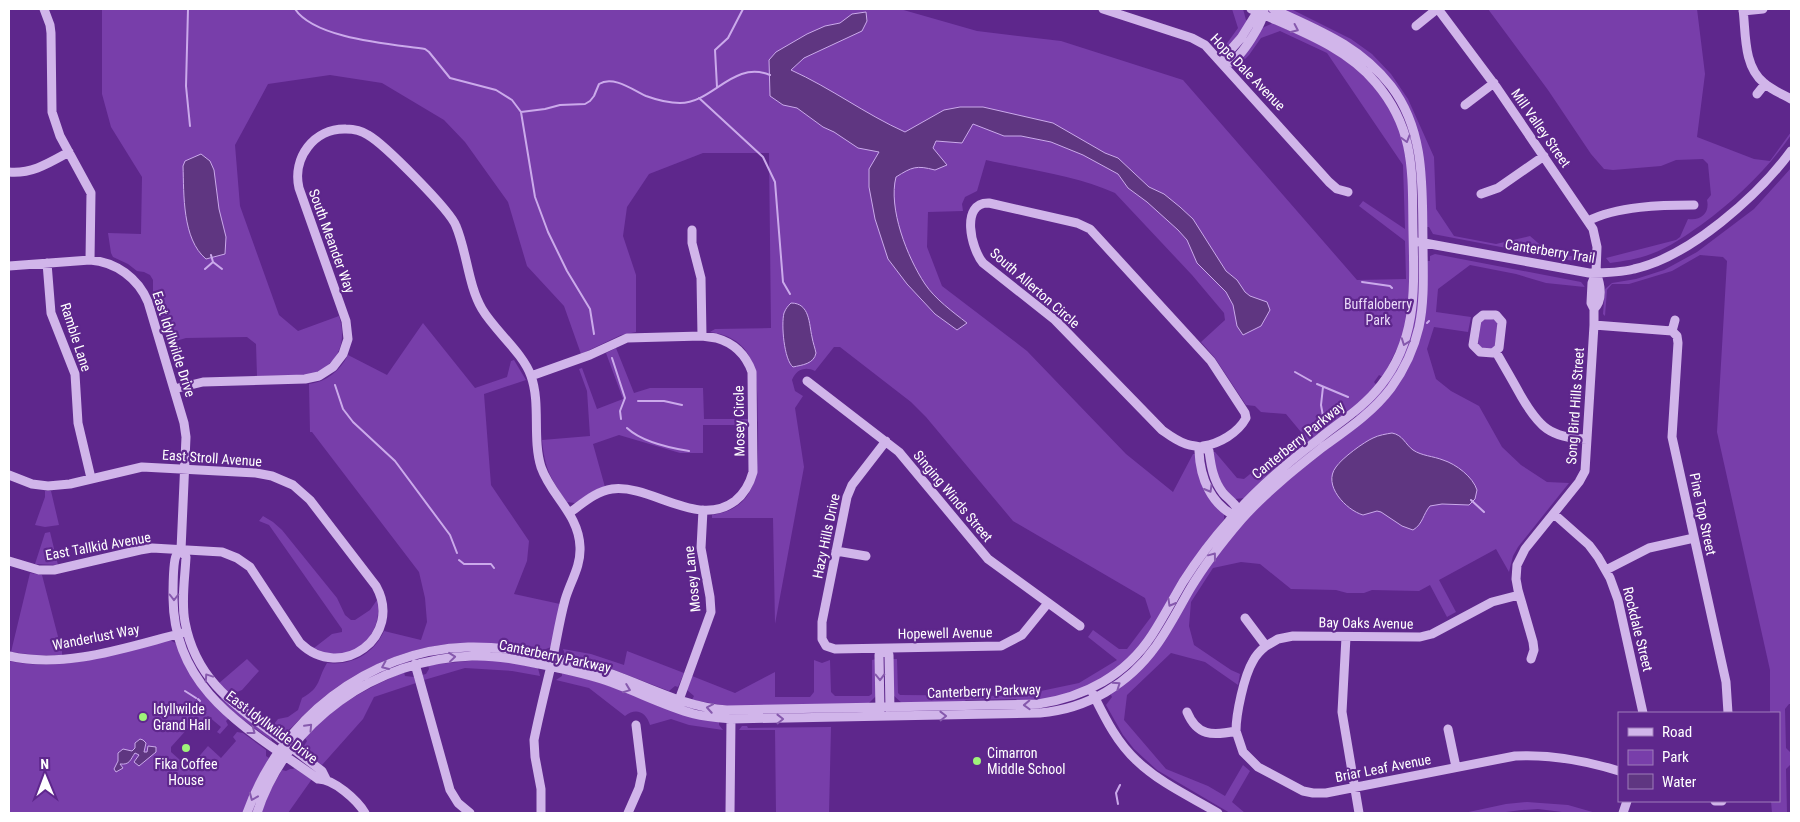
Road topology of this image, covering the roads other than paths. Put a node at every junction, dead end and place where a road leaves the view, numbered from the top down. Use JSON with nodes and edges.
{"nodes":[{"id":1,"x":44,"y":9,"type":"edge"},
{"id":2,"x":1103,"y":9,"type":"edge"},
{"id":3,"x":1273,"y":9,"type":"edge"},
{"id":4,"x":1437,"y":9,"type":"edge"},
{"id":5,"x":1763,"y":9,"type":"edge"},
{"id":6,"x":1259,"y":10,"type":"edge"},
{"id":7,"x":1743,"y":10,"type":"edge"},
{"id":8,"x":1416,"y":26,"type":"dead end"},
{"id":9,"x":1223,"y":63,"type":"junction"},
{"id":10,"x":1494,"y":83,"type":"junction"},
{"id":11,"x":1765,"y":84,"type":"junction"},
{"id":12,"x":1757,"y":94,"type":"dead end"},
{"id":13,"x":1791,"y":99,"type":"edge"},
{"id":14,"x":1465,"y":105,"type":"dead end"},
{"id":15,"x":69,"y":152,"type":"junction"},
{"id":16,"x":1791,"y":152,"type":"edge"},
{"id":17,"x":1544,"y":156,"type":"junction"},
{"id":18,"x":9,"y":172,"type":"edge"},
{"id":19,"x":1348,"y":192,"type":"dead end"},
{"id":20,"x":1481,"y":194,"type":"dead end"},
{"id":21,"x":1694,"y":205,"type":"dead end"},
{"id":22,"x":1588,"y":221,"type":"junction"},
{"id":23,"x":692,"y":230,"type":"dead end"},
{"id":24,"x":1418,"y":242,"type":"junction"},
{"id":25,"x":90,"y":260,"type":"junction"},
{"id":26,"x":47,"y":263,"type":"junction"},
{"id":27,"x":9,"y":266,"type":"edge"},
{"id":28,"x":1596,"y":273,"type":"junction"},
{"id":29,"x":1675,"y":320,"type":"dead end"},
{"id":30,"x":1594,"y":325,"type":"junction"},
{"id":31,"x":1672,"y":331,"type":"junction"},
{"id":32,"x":702,"y":336,"type":"junction"},
{"id":33,"x":1496,"y":352,"type":"junction"},
{"id":34,"x":531,"y":376,"type":"junction"},
{"id":35,"x":807,"y":381,"type":"dead end"},
{"id":36,"x":174,"y":389,"type":"junction"},
{"id":37,"x":1588,"y":439,"type":"junction"},
{"id":38,"x":886,"y":441,"type":"junction"},
{"id":39,"x":1203,"y":446,"type":"junction"},
{"id":40,"x":185,"y":469,"type":"junction"},
{"id":41,"x":9,"y":475,"type":"edge"},
{"id":42,"x":91,"y":478,"type":"junction"},
{"id":43,"x":703,"y":510,"type":"junction"},
{"id":44,"x":569,"y":513,"type":"junction"},
{"id":45,"x":1554,"y":514,"type":"junction"},
{"id":46,"x":1238,"y":515,"type":"junction"},
{"id":47,"x":1694,"y":538,"type":"junction"},
{"id":48,"x":181,"y":550,"type":"junction"},
{"id":49,"x":836,"y":550,"type":"junction"},
{"id":50,"x":866,"y":556,"type":"dead end"},
{"id":51,"x":9,"y":561,"type":"edge"},
{"id":52,"x":1606,"y":570,"type":"junction"},
{"id":53,"x":1519,"y":594,"type":"junction"},
{"id":54,"x":1048,"y":603,"type":"junction"},
{"id":55,"x":1245,"y":618,"type":"dead end"},
{"id":56,"x":1080,"y":626,"type":"dead end"},
{"id":57,"x":188,"y":631,"type":"junction"},
{"id":58,"x":178,"y":634,"type":"junction"},
{"id":59,"x":376,"y":636,"type":"joint"},
{"id":60,"x":1346,"y":637,"type":"junction"},
{"id":61,"x":1266,"y":646,"type":"junction"},
{"id":62,"x":824,"y":649,"type":"joint"},
{"id":63,"x":884,"y":649,"type":"junction"},
{"id":64,"x":9,"y":656,"type":"edge"},
{"id":65,"x":1531,"y":659,"type":"dead end"},
{"id":66,"x":552,"y":662,"type":"junction"},
{"id":67,"x":415,"y":664,"type":"junction"},
{"id":68,"x":1093,"y":694,"type":"junction"},
{"id":69,"x":679,"y":700,"type":"junction"},
{"id":70,"x":880,"y":712,"type":"junction"},
{"id":71,"x":890,"y":712,"type":"junction"},
{"id":72,"x":1187,"y":712,"type":"dead end"},
{"id":73,"x":1643,"y":712,"type":"edge"},
{"id":74,"x":1728,"y":712,"type":"edge"},
{"id":75,"x":731,"y":719,"type":"junction"},
{"id":76,"x":636,"y":725,"type":"dead end"},
{"id":77,"x":1448,"y":729,"type":"dead end"},
{"id":78,"x":1236,"y":731,"type":"junction"},
{"id":79,"x":285,"y":749,"type":"junction"},
{"id":80,"x":1456,"y":767,"type":"junction"},
{"id":81,"x":1618,"y":771,"type":"edge"},
{"id":82,"x":1355,"y":787,"type":"junction"},
{"id":83,"x":247,"y":813,"type":"edge"},
{"id":84,"x":257,"y":813,"type":"edge"},
{"id":85,"x":365,"y":813,"type":"edge"},
{"id":86,"x":470,"y":813,"type":"edge"},
{"id":87,"x":541,"y":813,"type":"edge"},
{"id":88,"x":628,"y":813,"type":"edge"},
{"id":89,"x":730,"y":813,"type":"edge"},
{"id":90,"x":1218,"y":813,"type":"edge"},
{"id":91,"x":1359,"y":813,"type":"edge"}],
"edges":[{"from":1,"to":15,"type":"street"},
{"from":2,"to":9,"type":"street","name":"Hope Dale Avenue"},
{"from":3,"to":24,"type":"street","name":"Canterberry Parkway"},
{"from":4,"to":8,"type":"street"},
{"from":4,"to":10,"type":"street","name":"Mill Valley Street"},
{"from":5,"to":7,"type":"street"},
{"from":6,"to":9,"type":"street"},
{"from":6,"to":24,"type":"street","name":"Canterberry Parkway","one_way":true},
{"from":7,"to":11,"type":"street"},
{"from":9,"to":19,"type":"street","name":"Hope Dale Avenue"},
{"from":10,"to":14,"type":"street"},
{"from":10,"to":17,"type":"street","name":"Mill Valley Street"},
{"from":11,"to":12,"type":"street"},
{"from":11,"to":13,"type":"street"},
{"from":15,"to":18,"type":"street"},
{"from":15,"to":25,"type":"street"},
{"from":16,"to":28,"type":"street","name":"Canterberry Trail"},
{"from":17,"to":20,"type":"street"},
{"from":17,"to":22,"type":"street","name":"Mill Valley Street"},
{"from":21,"to":22,"type":"street"},
{"from":22,"to":28,"type":"street","name":"Mill Valley Street"},
{"from":23,"to":32,"type":"street"},
{"from":24,"to":28,"type":"street","name":"Canterberry Trail"},
{"from":24,"to":46,"type":"street","name":"Canterberry Parkway"},
{"from":25,"to":26,"type":"street","name":"East Idyllwilde Drive"},
{"from":25,"to":36,"type":"street","name":"East Idyllwilde Drive"},
{"from":26,"to":27,"type":"street","name":"East Idyllwilde Drive"},
{"from":26,"to":42,"type":"street","name":"Ramble Lane"},
{"from":28,"to":30,"type":"street","name":"Song Bird Hills Street"},
{"from":29,"to":31,"type":"street","name":"Pine Top Street"},
{"from":30,"to":31,"type":"street"},
{"from":30,"to":37,"type":"street","name":"Song Bird Hills Street"},
{"from":31,"to":47,"type":"street","name":"Pine Top Street"},
{"from":32,"to":34,"type":"street","name":"Mosey Circle"},
{"from":32,"to":43,"type":"street","name":"Mosey Circle"},
{"from":33,"to":33,"type":"street"},
{"from":33,"to":37,"type":"street"},
{"from":34,"to":36,"type":"street","name":"South Meander Way"},
{"from":34,"to":44,"type":"street","name":"South Meander Way"},
{"from":35,"to":38,"type":"street","name":"Singing Winds Street"},
{"from":36,"to":40,"type":"street","name":"East Idyllwilde Drive"},
{"from":37,"to":45,"type":"street","name":"Song Bird Hills Street"},
{"from":38,"to":49,"type":"street","name":"Hazy Hills Drive"},
{"from":38,"to":54,"type":"street","name":"Singing Winds Street"},
{"from":39,"to":39,"type":"street","name":"South Allerton Circle"},
{"from":39,"to":46,"type":"street"},
{"from":40,"to":42,"type":"street","name":"East Stroll Avenue"},
{"from":40,"to":48,"type":"street","name":"East Idyllwilde Drive"},
{"from":40,"to":59,"type":"street","name":"East Stroll Avenue"},
{"from":41,"to":42,"type":"street","name":"East Stroll Avenue"},
{"from":43,"to":44,"type":"street","name":"Mosey Circle"},
{"from":43,"to":69,"type":"street","name":"Mosey Lane"},
{"from":44,"to":66,"type":"street","name":"South Meander Way"},
{"from":45,"to":52,"type":"street","name":"Rockdale Street"},
{"from":45,"to":53,"type":"street","name":"Song Bird Hills Street"},
{"from":46,"to":68,"type":"street","name":"Canterberry Parkway"},
{"from":47,"to":52,"type":"street"},
{"from":47,"to":74,"type":"street","name":"Pine Top Street"},
{"from":48,"to":51,"type":"street","name":"East Tallkid Avenue"},
{"from":48,"to":57,"type":"street","name":"East Idyllwilde Drive"},
{"from":48,"to":58,"type":"street","name":"East Idyllwilde Drive","one_way":true},
{"from":48,"to":59,"type":"street","name":"East Tallkid Avenue"},
{"from":49,"to":50,"type":"street"},
{"from":49,"to":62,"type":"street","name":"Hazy Hills Drive"},
{"from":52,"to":73,"type":"street","name":"Rockdale Street"},
{"from":53,"to":60,"type":"street","name":"Bay Oaks Avenue"},
{"from":53,"to":65,"type":"street","name":"Song Bird Hills Street"},
{"from":54,"to":56,"type":"street","name":"Singing Winds Street"},
{"from":54,"to":63,"type":"street","name":"Hopewell Avenue"},
{"from":55,"to":61,"type":"street"},
{"from":57,"to":58,"type":"street","name":"Wanderlust Way"},
{"from":79,"to":57,"type":"street","name":"East Idyllwilde Drive","one_way":true},
{"from":58,"to":64,"type":"street","name":"Wanderlust Way"},
{"from":58,"to":79,"type":"street","name":"East Idyllwilde Drive","one_way":true},
{"from":60,"to":61,"type":"street","name":"Bay Oaks Avenue"},
{"from":60,"to":82,"type":"street"},
{"from":61,"to":78,"type":"street"},
{"from":62,"to":63,"type":"street","name":"Hopewell Avenue"},
{"from":63,"to":70,"type":"street","one_way":true},
{"from":63,"to":71,"type":"street"},
{"from":67,"to":66,"type":"street","name":"Canterberry Parkway","one_way":true},
{"from":66,"to":69,"type":"street","name":"Canterberry Parkway"},
{"from":66,"to":75,"type":"street","name":"Canterberry Parkway","one_way":true},
{"from":66,"to":79,"type":"street","name":"Canterberry Parkway","one_way":true},
{"from":66,"to":87,"type":"street","name":"South Meander Way"},
{"from":79,"to":67,"type":"street","name":"Canterberry Parkway","one_way":true},
{"from":67,"to":86,"type":"street"},
{"from":68,"to":71,"type":"street","name":"Canterberry Parkway"},
{"from":68,"to":90,"type":"street"},
{"from":70,"to":69,"type":"street","name":"Canterberry Parkway","one_way":true},
{"from":70,"to":71,"type":"street","name":"Canterberry Parkway"},
{"from":75,"to":70,"type":"street","name":"Canterberry Parkway","one_way":true},
{"from":72,"to":78,"type":"street"},
{"from":75,"to":89,"type":"street"},
{"from":76,"to":88,"type":"street"},
{"from":77,"to":80,"type":"street"},
{"from":78,"to":82,"type":"street","name":"Briar Leaf Avenue"},
{"from":79,"to":83,"type":"street","name":"Canterberry Parkway","one_way":true},
{"from":79,"to":84,"type":"street","name":"Canterberry Parkway"},
{"from":79,"to":85,"type":"street","name":"East Idyllwilde Drive"},
{"from":80,"to":81,"type":"street","name":"Briar Leaf Avenue"},
{"from":80,"to":82,"type":"street","name":"Briar Leaf Avenue"},
{"from":82,"to":91,"type":"street"}]}
